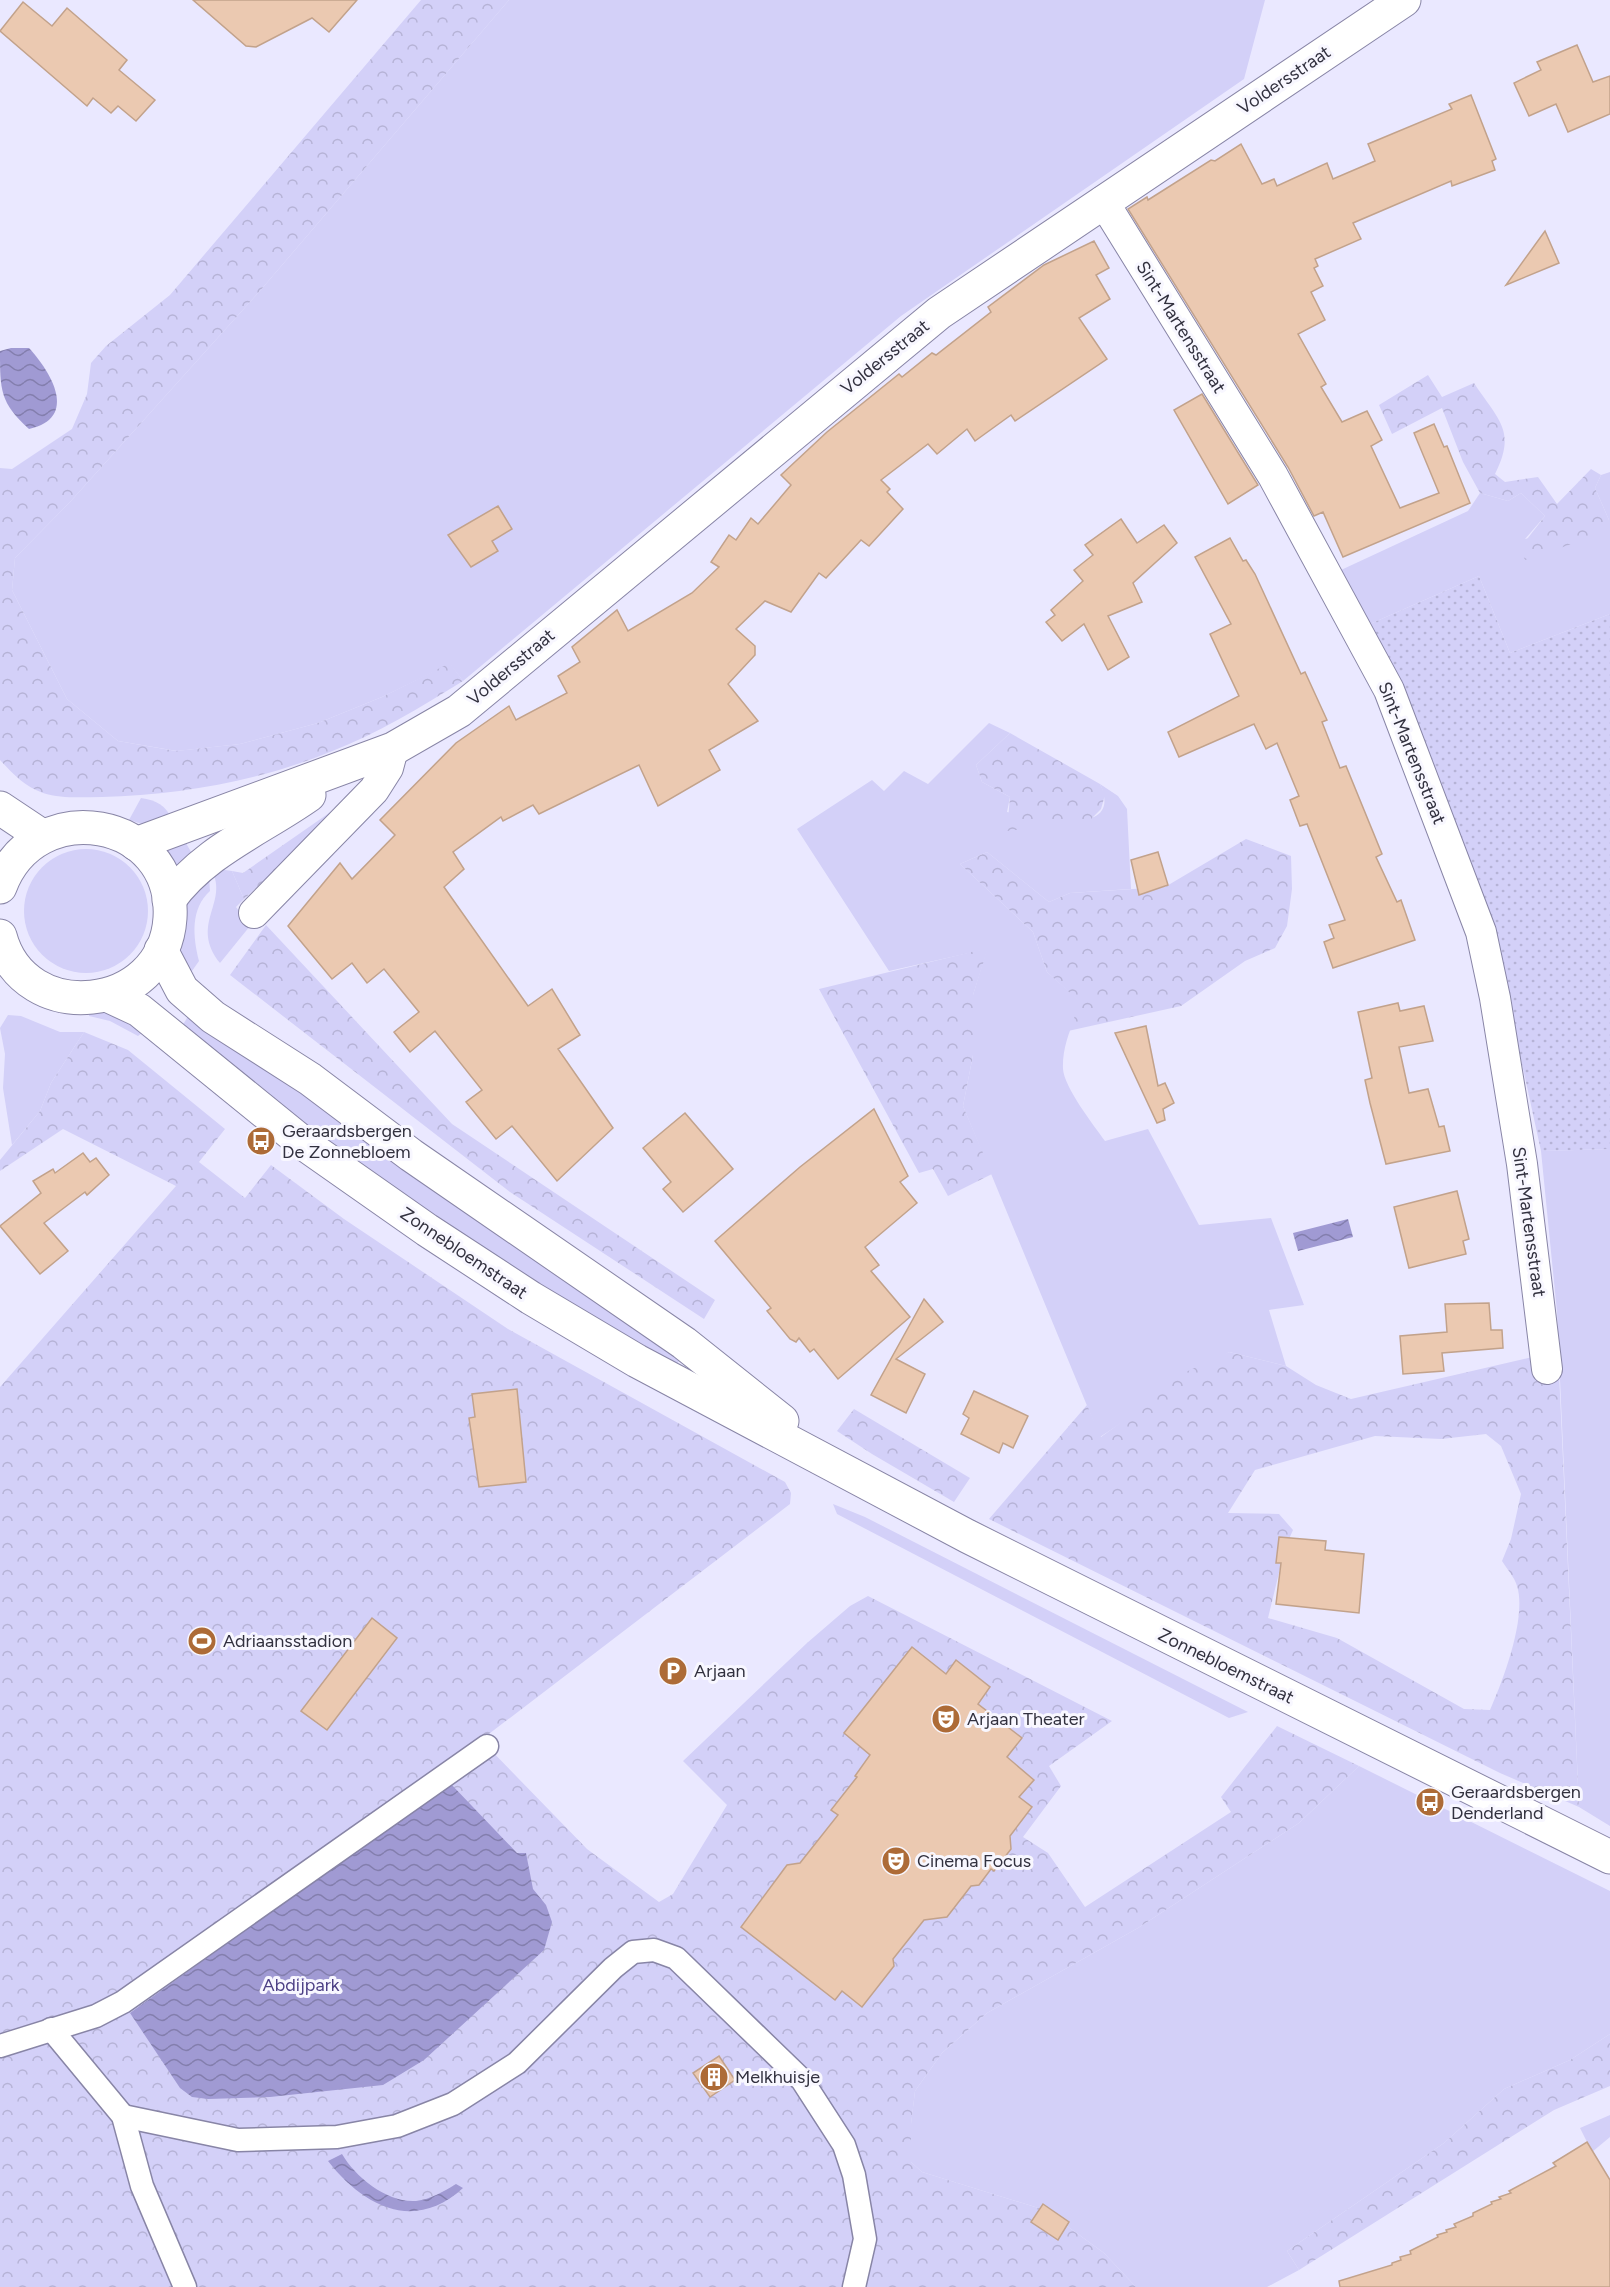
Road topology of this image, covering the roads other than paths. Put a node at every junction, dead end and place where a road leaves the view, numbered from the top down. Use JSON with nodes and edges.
{"nodes":[{"id":1,"x":1404,"y":0,"type":"edge"},
{"id":2,"x":1103,"y":201,"type":"junction"},
{"id":3,"x":393,"y":749,"type":"junction"},
{"id":4,"x":350,"y":766,"type":"junction"},
{"id":5,"x":0,"y":808,"type":"edge"},
{"id":6,"x":42,"y":836,"type":"junction"},
{"id":7,"x":136,"y":844,"type":"junction"},
{"id":8,"x":1,"y":878,"type":"edge"},
{"id":9,"x":169,"y":900,"type":"junction"},
{"id":10,"x":254,"y":913,"type":"dead end"},
{"id":11,"x":161,"y":950,"type":"junction"},
{"id":12,"x":4,"y":956,"type":"edge"},
{"id":13,"x":109,"y":996,"type":"junction"},
{"id":14,"x":687,"y":1346,"type":"junction"},
{"id":15,"x":1547,"y":1369,"type":"dead end"},
{"id":16,"x":660,"y":1374,"type":"junction"},
{"id":17,"x":845,"y":1469,"type":"junction"},
{"id":18,"x":487,"y":1746,"type":"dead end"},
{"id":19,"x":1610,"y":1857,"type":"edge"},
{"id":20,"x":51,"y":2029,"type":"junction"},
{"id":21,"x":0,"y":2046,"type":"edge"},
{"id":22,"x":123,"y":2116,"type":"junction"},
{"id":23,"x":185,"y":2287,"type":"edge"},
{"id":24,"x":854,"y":2287,"type":"edge"}],
"edges":[{"from":1,"to":2,"type":"main road","name":"Voldersstraat"},
{"from":2,"to":3,"type":"main road","name":"Voldersstraat"},
{"from":2,"to":15,"type":"street","name":"Sint-Martensstraat"},
{"from":3,"to":4,"type":"main road","name":"Voldersstraat"},
{"from":3,"to":10,"type":"street"},
{"from":4,"to":7,"type":"main road","name":"Voldersstraat"},
{"from":4,"to":9,"type":"main road","name":"Voldersstraat"},
{"from":5,"to":6,"type":"main road"},
{"from":6,"to":7,"type":"main road","name":"Zonnebloemstraat"},
{"from":6,"to":8,"type":"main road","name":"Zonnebloemstraat"},
{"from":7,"to":9,"type":"main road","name":"Zonnebloemstraat"},
{"from":9,"to":11,"type":"main road","name":"Zonnebloemstraat"},
{"from":11,"to":13,"type":"main road","name":"Zonnebloemstraat"},
{"from":11,"to":14,"type":"main road","name":"Zonnebloemstraat"},
{"from":12,"to":13,"type":"main road","name":"Zonnebloemstraat"},
{"from":13,"to":16,"type":"main road","name":"Zonnebloemstraat"},
{"from":14,"to":16,"type":"main road"},
{"from":14,"to":17,"type":"main road","name":"Zonnebloemstraat"},
{"from":16,"to":17,"type":"main road","name":"Zonnebloemstraat"},
{"from":17,"to":19,"type":"main road","name":"Zonnebloemstraat"},
{"from":18,"to":20,"type":"street"},
{"from":20,"to":21,"type":"street"},
{"from":20,"to":22,"type":"street"},
{"from":22,"to":23,"type":"street"},
{"from":22,"to":24,"type":"street"}]}
